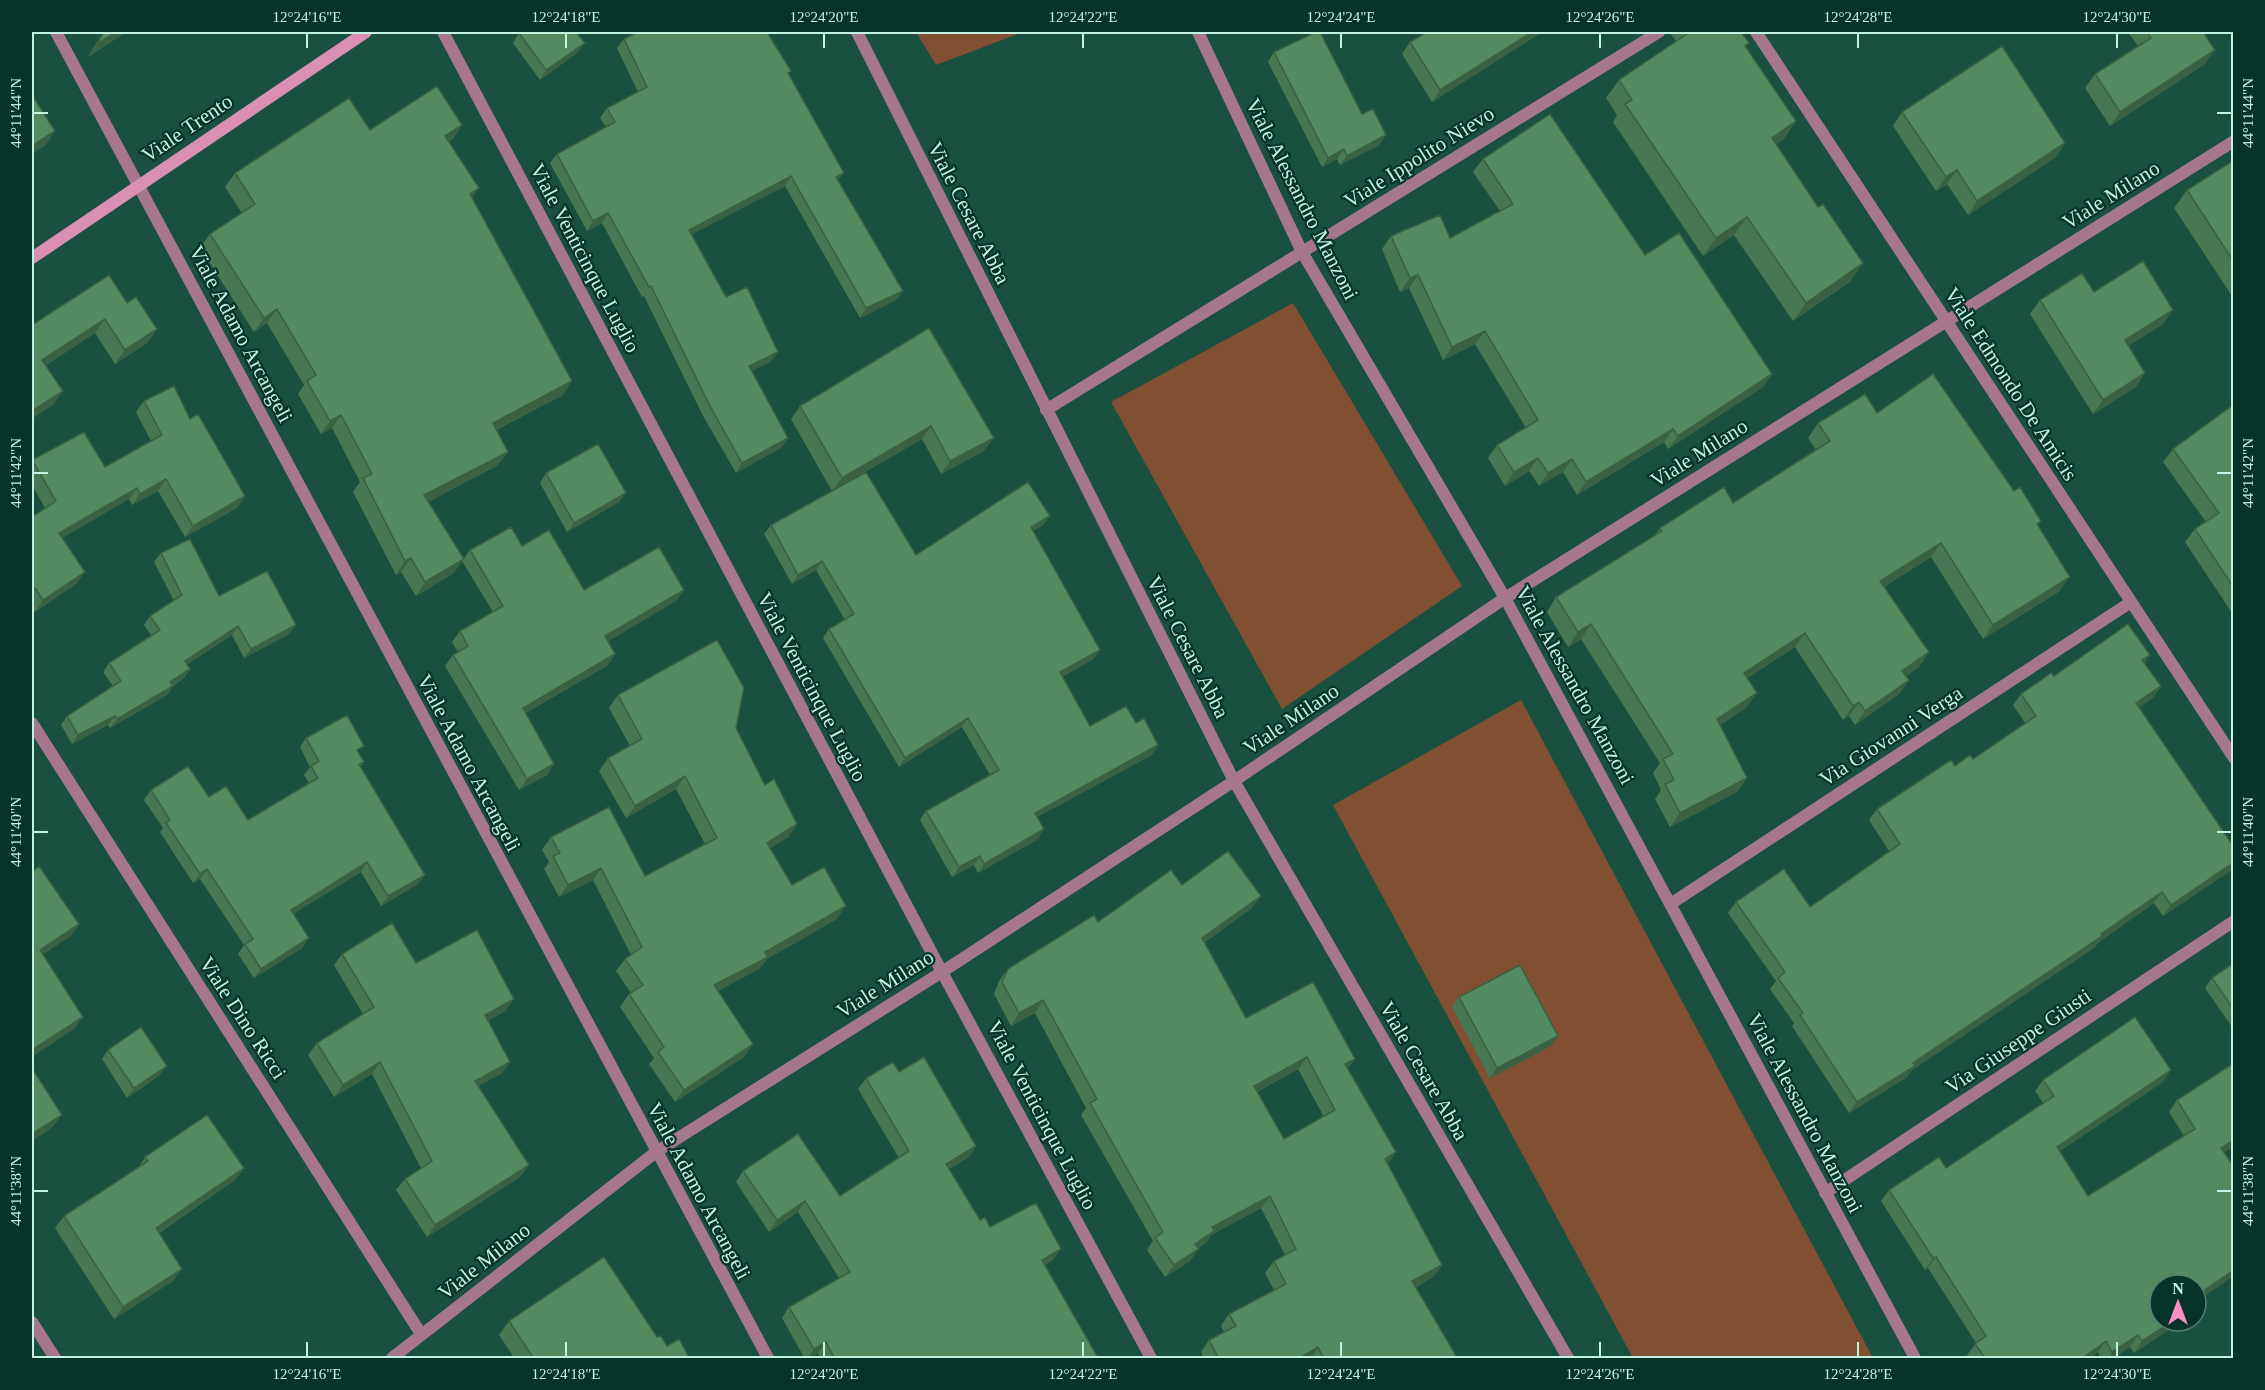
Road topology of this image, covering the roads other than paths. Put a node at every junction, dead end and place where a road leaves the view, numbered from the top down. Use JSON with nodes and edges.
{"nodes":[{"id":1,"x":56,"y":32,"type":"edge"},
{"id":2,"x":366,"y":32,"type":"edge"},
{"id":3,"x":443,"y":32,"type":"edge"},
{"id":4,"x":857,"y":32,"type":"edge"},
{"id":5,"x":1198,"y":32,"type":"edge"},
{"id":6,"x":1659,"y":32,"type":"edge"},
{"id":7,"x":1756,"y":32,"type":"edge"},
{"id":8,"x":2234,"y":141,"type":"edge"},
{"id":9,"x":139,"y":184,"type":"junction"},
{"id":10,"x":1302,"y":252,"type":"junction"},
{"id":11,"x":32,"y":258,"type":"edge"},
{"id":12,"x":1946,"y":321,"type":"junction"},
{"id":13,"x":1046,"y":410,"type":"junction"},
{"id":14,"x":1505,"y":598,"type":"junction"},
{"id":15,"x":2131,"y":602,"type":"junction"},
{"id":16,"x":32,"y":723,"type":"edge"},
{"id":17,"x":2234,"y":758,"type":"edge"},
{"id":18,"x":1234,"y":781,"type":"junction"},
{"id":19,"x":1672,"y":903,"type":"junction"},
{"id":20,"x":2234,"y":921,"type":"edge"},
{"id":21,"x":942,"y":972,"type":"junction"},
{"id":22,"x":656,"y":1152,"type":"junction"},
{"id":23,"x":1825,"y":1193,"type":"junction"},
{"id":24,"x":32,"y":1322,"type":"edge"},
{"id":25,"x":422,"y":1334,"type":"junction"},
{"id":26,"x":55,"y":1359,"type":"edge"},
{"id":27,"x":392,"y":1359,"type":"edge"},
{"id":28,"x":768,"y":1359,"type":"edge"},
{"id":29,"x":1151,"y":1359,"type":"edge"},
{"id":30,"x":1568,"y":1359,"type":"edge"},
{"id":31,"x":1916,"y":1359,"type":"edge"}],
"edges":[{"from":1,"to":9,"type":"street","name":"Viale Adamo Arcangeli"},
{"from":2,"to":9,"type":"street","name":"Viale Trento"},
{"from":3,"to":21,"type":"street","name":"Viale Venticinque Luglio"},
{"from":4,"to":13,"type":"street","name":"Viale Cesare Abba"},
{"from":5,"to":10,"type":"street","name":"Viale Alessandro Manzoni"},
{"from":6,"to":10,"type":"street","name":"Viale Ippolito Nievo"},
{"from":7,"to":12,"type":"street","name":"Viale Edmondo De Amicis"},
{"from":8,"to":12,"type":"street","name":"Viale Milano"},
{"from":9,"to":11,"type":"street","name":"Viale Trento"},
{"from":9,"to":22,"type":"street","name":"Viale Adamo Arcangeli"},
{"from":10,"to":13,"type":"street","name":"Viale Ippolito Nievo"},
{"from":10,"to":14,"type":"street","name":"Viale Alessandro Manzoni"},
{"from":12,"to":14,"type":"street","name":"Viale Milano"},
{"from":12,"to":15,"type":"street","name":"Viale Edmondo De Amicis"},
{"from":13,"to":18,"type":"street","name":"Viale Cesare Abba"},
{"from":14,"to":18,"type":"street","name":"Viale Milano"},
{"from":14,"to":19,"type":"street","name":"Viale Alessandro Manzoni"},
{"from":15,"to":17,"type":"street","name":"Viale Edmondo De Amicis"},
{"from":15,"to":19,"type":"street","name":"Via Giovanni Verga"},
{"from":16,"to":25,"type":"street","name":"Viale Dino Ricci"},
{"from":18,"to":21,"type":"street","name":"Viale Milano"},
{"from":18,"to":30,"type":"street","name":"Viale Cesare Abba"},
{"from":19,"to":23,"type":"street","name":"Viale Alessandro Manzoni"},
{"from":20,"to":23,"type":"street","name":"Via Giuseppe Giusti"},
{"from":21,"to":22,"type":"street","name":"Viale Milano"},
{"from":21,"to":29,"type":"street","name":"Viale Venticinque Luglio"},
{"from":22,"to":25,"type":"street","name":"Viale Milano"},
{"from":22,"to":28,"type":"street","name":"Viale Adamo Arcangeli"},
{"from":23,"to":31,"type":"street","name":"Viale Alessandro Manzoni"},
{"from":24,"to":26,"type":"street"},
{"from":25,"to":27,"type":"street","name":"Viale Milano"}]}
